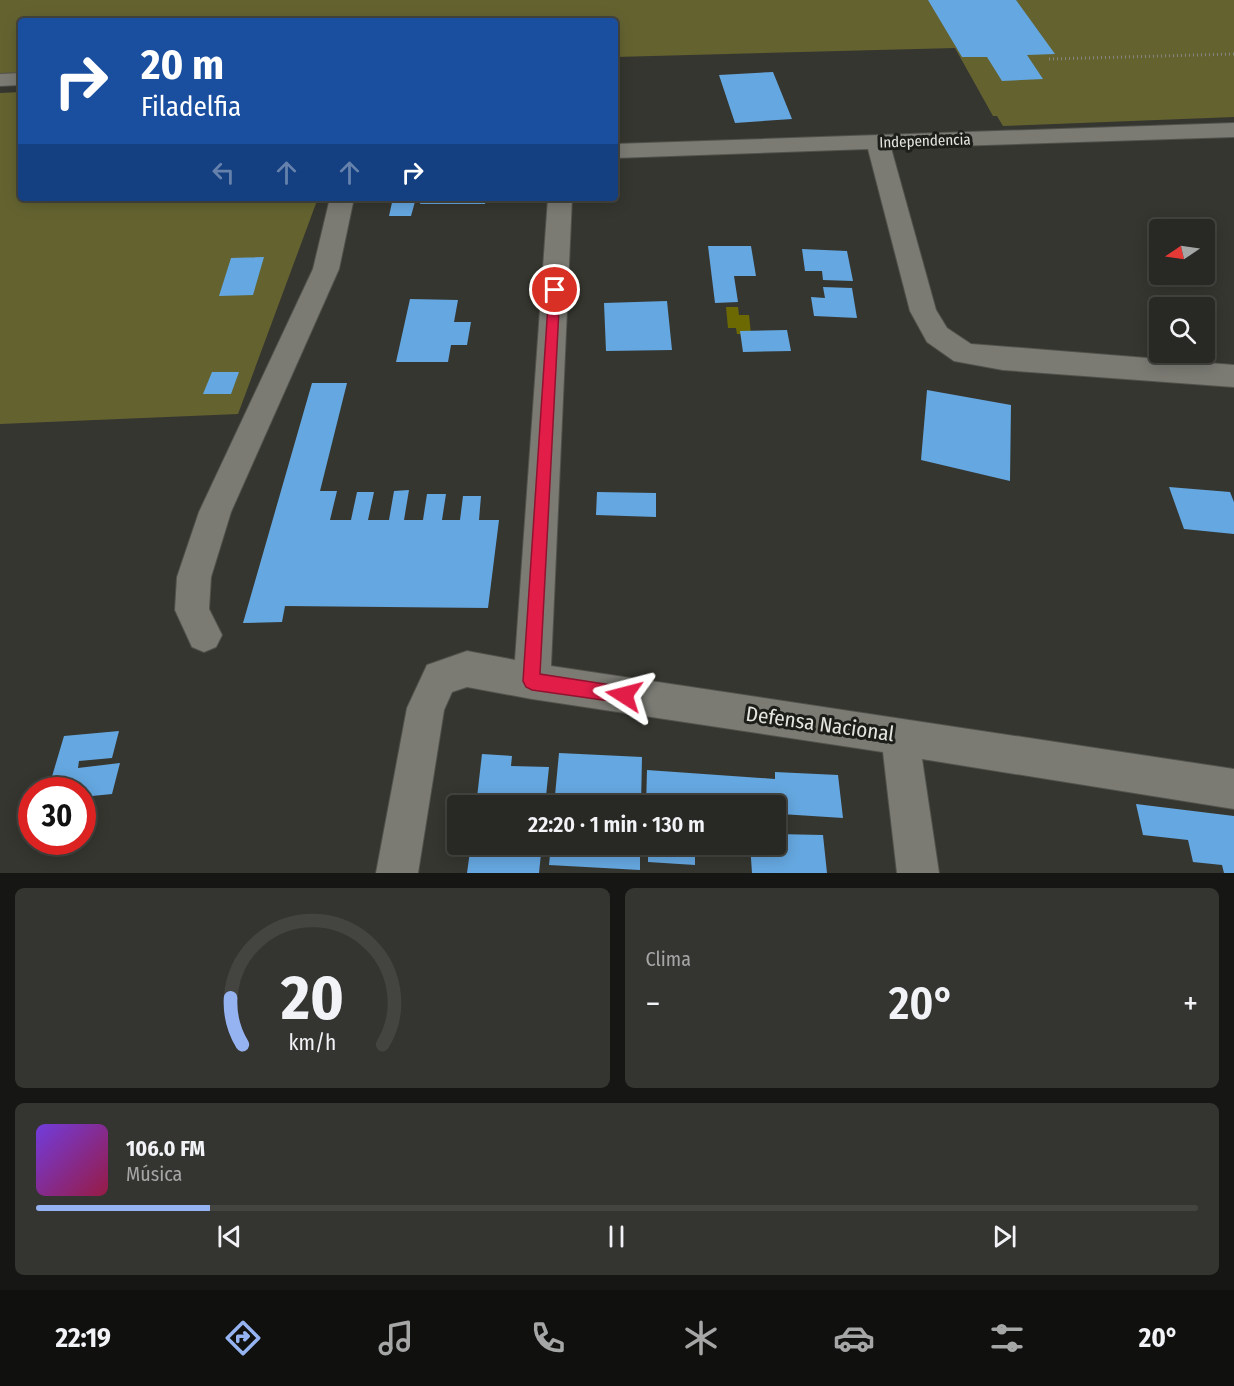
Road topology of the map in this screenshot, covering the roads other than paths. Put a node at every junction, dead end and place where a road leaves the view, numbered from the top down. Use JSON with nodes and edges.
{"nodes":[{"id":1,"x":18,"y":79,"type":"edge"},
{"id":2,"x":0,"y":80,"type":"edge"},
{"id":3,"x":1234,"y":129,"type":"edge"},
{"id":4,"x":878,"y":142,"type":"junction"},
{"id":5,"x":618,"y":151,"type":"edge"},
{"id":6,"x":341,"y":201,"type":"edge"},
{"id":7,"x":560,"y":201,"type":"edge"},
{"id":8,"x":1234,"y":376,"type":"edge"},
{"id":9,"x":204,"y":635,"type":"dead end"},
{"id":10,"x":532,"y":681,"type":"junction"},
{"id":11,"x":900,"y":736,"type":"junction"},
{"id":12,"x":1234,"y":789,"type":"edge"},
{"id":13,"x":397,"y":873,"type":"edge"},
{"id":14,"x":918,"y":873,"type":"edge"}],
"edges":[{"from":1,"to":2,"type":"street"},
{"from":3,"to":4,"type":"street","name":"Independencia"},
{"from":4,"to":5,"type":"street","name":"Independencia"},
{"from":4,"to":8,"type":"street"},
{"from":6,"to":9,"type":"street"},
{"from":7,"to":10,"type":"street"},
{"from":10,"to":11,"type":"street","name":"Defensa Nacional"},
{"from":10,"to":13,"type":"street","name":"Defensa Nacional"},
{"from":11,"to":12,"type":"street","name":"Defensa Nacional"},
{"from":11,"to":14,"type":"street"}]}
